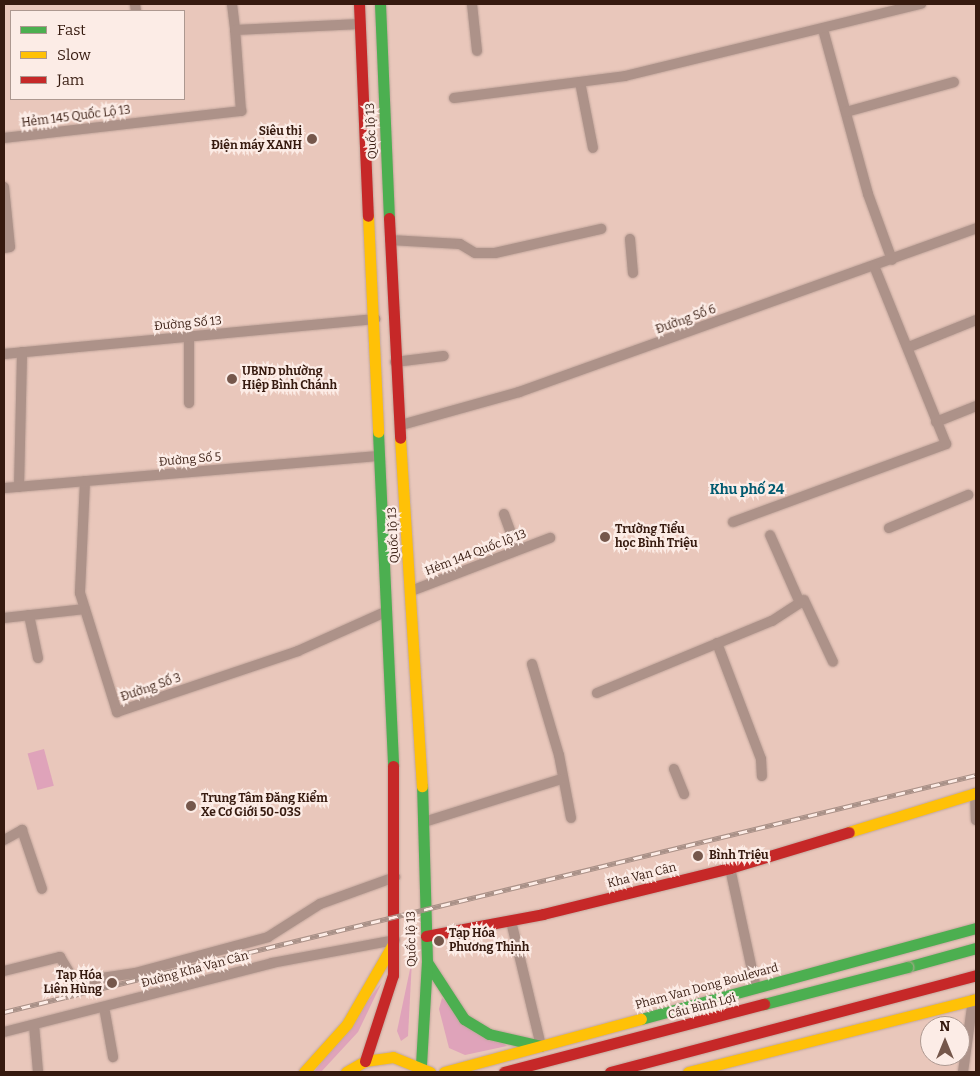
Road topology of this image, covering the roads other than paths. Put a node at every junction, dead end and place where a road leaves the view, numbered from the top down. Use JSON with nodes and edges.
{"nodes":[{"id":1,"x":232,"y":4,"type":"edge"},
{"id":2,"x":360,"y":4,"type":"edge"},
{"id":3,"x":380,"y":4,"type":"edge"},
{"id":4,"x":472,"y":4,"type":"edge"},
{"id":5,"x":921,"y":4,"type":"edge"},
{"id":6,"x":360,"y":24,"type":"junction"},
{"id":7,"x":235,"y":30,"type":"junction"},
{"id":8,"x":824,"y":34,"type":"dead end"},
{"id":9,"x":477,"y":50,"type":"dead end"},
{"id":10,"x":580,"y":82,"type":"junction"},
{"id":11,"x":954,"y":82,"type":"dead end"},
{"id":12,"x":454,"y":98,"type":"dead end"},
{"id":13,"x":846,"y":112,"type":"junction"},
{"id":14,"x":4,"y":138,"type":"edge"},
{"id":15,"x":593,"y":148,"type":"dead end"},
{"id":16,"x":388,"y":183,"type":"junction"},
{"id":17,"x":370,"y":184,"type":"junction"},
{"id":18,"x":4,"y":187,"type":"edge"},
{"id":19,"x":976,"y":228,"type":"edge"},
{"id":20,"x":601,"y":229,"type":"dead end"},
{"id":21,"x":630,"y":239,"type":"dead end"},
{"id":22,"x":390,"y":240,"type":"junction"},
{"id":23,"x":7,"y":248,"type":"edge"},
{"id":24,"x":892,"y":260,"type":"junction"},
{"id":25,"x":874,"y":266,"type":"junction"},
{"id":26,"x":633,"y":273,"type":"dead end"},
{"id":27,"x":375,"y":319,"type":"junction"},
{"id":28,"x":976,"y":320,"type":"edge"},
{"id":29,"x":189,"y":337,"type":"junction"},
{"id":30,"x":909,"y":347,"type":"junction"},
{"id":31,"x":22,"y":352,"type":"junction"},
{"id":32,"x":4,"y":354,"type":"edge"},
{"id":33,"x":444,"y":356,"type":"dead end"},
{"id":34,"x":395,"y":362,"type":"junction"},
{"id":35,"x":189,"y":403,"type":"dead end"},
{"id":36,"x":976,"y":406,"type":"edge"},
{"id":37,"x":936,"y":422,"type":"junction"},
{"id":38,"x":401,"y":425,"type":"junction"},
{"id":39,"x":379,"y":456,"type":"junction"},
{"id":40,"x":85,"y":481,"type":"junction"},
{"id":41,"x":19,"y":487,"type":"junction"},
{"id":42,"x":4,"y":488,"type":"edge"},
{"id":43,"x":968,"y":495,"type":"dead end"},
{"id":44,"x":504,"y":514,"type":"dead end"},
{"id":45,"x":733,"y":522,"type":"dead end"},
{"id":46,"x":889,"y":528,"type":"dead end"},
{"id":47,"x":770,"y":535,"type":"dead end"},
{"id":48,"x":550,"y":538,"type":"dead end"},
{"id":49,"x":517,"y":550,"type":"junction"},
{"id":50,"x":411,"y":591,"type":"junction"},
{"id":51,"x":802,"y":601,"type":"junction"},
{"id":52,"x":84,"y":609,"type":"junction"},
{"id":53,"x":385,"y":612,"type":"junction"},
{"id":54,"x":29,"y":615,"type":"junction"},
{"id":55,"x":4,"y":618,"type":"edge"},
{"id":56,"x":717,"y":643,"type":"junction"},
{"id":57,"x":38,"y":658,"type":"dead end"},
{"id":58,"x":833,"y":662,"type":"dead end"},
{"id":59,"x":532,"y":664,"type":"dead end"},
{"id":60,"x":597,"y":693,"type":"dead end"},
{"id":61,"x":674,"y":769,"type":"dead end"},
{"id":62,"x":762,"y":776,"type":"dead end"},
{"id":63,"x":561,"y":779,"type":"junction"},
{"id":64,"x":976,"y":793,"type":"edge"},
{"id":65,"x":684,"y":794,"type":"dead end"},
{"id":66,"x":571,"y":818,"type":"dead end"},
{"id":67,"x":976,"y":820,"type":"edge"},
{"id":68,"x":424,"y":822,"type":"junction"},
{"id":69,"x":4,"y":840,"type":"edge"},
{"id":70,"x":730,"y":868,"type":"junction"},
{"id":71,"x":395,"y":877,"type":"junction"},
{"id":72,"x":42,"y":889,"type":"dead end"},
{"id":73,"x":511,"y":921,"type":"junction"},
{"id":74,"x":976,"y":928,"type":"edge"},
{"id":75,"x":426,"y":936,"type":"junction"},
{"id":76,"x":395,"y":940,"type":"junction"},
{"id":77,"x":976,"y":949,"type":"edge"},
{"id":78,"x":427,"y":962,"type":"junction"},
{"id":79,"x":4,"y":971,"type":"edge"},
{"id":80,"x":976,"y":977,"type":"edge"},
{"id":81,"x":756,"y":988,"type":"junction"},
{"id":82,"x":974,"y":999,"type":"edge"},
{"id":83,"x":104,"y":1007,"type":"junction"},
{"id":84,"x":34,"y":1025,"type":"junction"},
{"id":85,"x":4,"y":1032,"type":"edge"},
{"id":86,"x":541,"y":1046,"type":"junction"},
{"id":87,"x":113,"y":1057,"type":"dead end"},
{"id":88,"x":364,"y":1061,"type":"junction"},
{"id":89,"x":425,"y":1069,"type":"edge"},
{"id":90,"x":38,"y":1072,"type":"edge"},
{"id":91,"x":304,"y":1072,"type":"edge"},
{"id":92,"x":346,"y":1072,"type":"edge"},
{"id":93,"x":444,"y":1072,"type":"edge"},
{"id":94,"x":504,"y":1072,"type":"edge"},
{"id":95,"x":521,"y":1072,"type":"edge"},
{"id":96,"x":610,"y":1072,"type":"edge"},
{"id":97,"x":688,"y":1072,"type":"edge"},
{"id":98,"x":963,"y":1072,"type":"edge"}],
"edges":[{"from":1,"to":7,"type":"street"},
{"from":2,"to":6,"type":"main road","name":"Quốc lộ 13"},
{"from":3,"to":16,"type":"main road","name":"Quốc lộ 13"},
{"from":4,"to":9,"type":"street"},
{"from":5,"to":10,"type":"street"},
{"from":6,"to":7,"type":"street"},
{"from":6,"to":17,"type":"main road","name":"Quốc lộ 13"},
{"from":7,"to":14,"type":"street","name":"Hẻm 145 Quốc Lộ 13"},
{"from":8,"to":13,"type":"street"},
{"from":10,"to":12,"type":"street"},
{"from":10,"to":15,"type":"street"},
{"from":11,"to":13,"type":"street"},
{"from":13,"to":24,"type":"street"},
{"from":16,"to":17,"type":"main road"},
{"from":16,"to":22,"type":"main road","name":"Quốc lộ 13"},
{"from":17,"to":27,"type":"main road","name":"Quốc lộ 13"},
{"from":18,"to":23,"type":"street"},
{"from":19,"to":24,"type":"street","name":"Đường Số 6"},
{"from":20,"to":22,"type":"street"},
{"from":21,"to":26,"type":"street"},
{"from":22,"to":34,"type":"main road","name":"Quốc lộ 13"},
{"from":24,"to":25,"type":"street","name":"Đường Số 6"},
{"from":25,"to":30,"type":"street"},
{"from":25,"to":38,"type":"street","name":"Đường Số 6"},
{"from":27,"to":29,"type":"street","name":"Đường Số 13"},
{"from":27,"to":39,"type":"main road","name":"Quốc lộ 13"},
{"from":28,"to":30,"type":"street"},
{"from":29,"to":31,"type":"street","name":"Đường Số 13"},
{"from":29,"to":35,"type":"street"},
{"from":30,"to":37,"type":"street"},
{"from":31,"to":32,"type":"street","name":"Đường Số 13"},
{"from":31,"to":41,"type":"street"},
{"from":33,"to":34,"type":"street"},
{"from":34,"to":38,"type":"main road","name":"Quốc lộ 13"},
{"from":36,"to":37,"type":"street"},
{"from":37,"to":45,"type":"street"},
{"from":38,"to":50,"type":"main road","name":"Quốc lộ 13"},
{"from":39,"to":40,"type":"street","name":"Đường Số 5"},
{"from":39,"to":53,"type":"main road","name":"Quốc lộ 13"},
{"from":40,"to":41,"type":"street","name":"Đường Số 5"},
{"from":40,"to":52,"type":"street","name":"Đường Số 3"},
{"from":41,"to":42,"type":"street","name":"Đường Số 5"},
{"from":43,"to":46,"type":"street"},
{"from":44,"to":49,"type":"street"},
{"from":47,"to":51,"type":"street"},
{"from":48,"to":49,"type":"street","name":"Hẻm 144 Quốc lộ 13"},
{"from":49,"to":50,"type":"street","name":"Hẻm 144 Quốc lộ 13"},
{"from":50,"to":68,"type":"main road","name":"Quốc lộ 13"},
{"from":51,"to":56,"type":"street"},
{"from":51,"to":58,"type":"street"},
{"from":52,"to":53,"type":"street","name":"Đường Số 3"},
{"from":52,"to":54,"type":"street"},
{"from":53,"to":71,"type":"main road","name":"Quốc lộ 13"},
{"from":54,"to":55,"type":"street"},
{"from":54,"to":57,"type":"street"},
{"from":56,"to":60,"type":"street"},
{"from":56,"to":62,"type":"street"},
{"from":59,"to":63,"type":"street"},
{"from":61,"to":65,"type":"street"},
{"from":63,"to":66,"type":"street"},
{"from":63,"to":68,"type":"street"},
{"from":64,"to":67,"type":"street"},
{"from":64,"to":70,"type":"main road","name":"Kha Vạn Cân"},
{"from":68,"to":75,"type":"main road","name":"Quốc lộ 13"},
{"from":69,"to":72,"type":"street"},
{"from":70,"to":73,"type":"main road","name":"Kha Vạn Cân"},
{"from":70,"to":81,"type":"street"},
{"from":71,"to":76,"type":"main road","name":"Quốc lộ 13"},
{"from":71,"to":79,"type":"street"},
{"from":73,"to":75,"type":"main road","name":"Kha Vạn Cân"},
{"from":73,"to":86,"type":"street"},
{"from":74,"to":77,"type":"main road"},
{"from":74,"to":81,"type":"main road","name":"Pham Van Dong Boulevard"},
{"from":75,"to":78,"type":"main road","name":"Quốc lộ 13"},
{"from":76,"to":83,"type":"street","name":"Đường Kha Vạn Cân"},
{"from":76,"to":88,"type":"main road","name":"Quốc lộ 13"},
{"from":76,"to":91,"type":"main road"},
{"from":77,"to":94,"type":"main road","name":"Cầu Bình Lợi","bridge":true},
{"from":78,"to":86,"type":"main road"},
{"from":78,"to":89,"type":"main road","name":"Quốc lộ 13"},
{"from":80,"to":82,"type":"main road"},
{"from":80,"to":96,"type":"main road"},
{"from":81,"to":86,"type":"main road","name":"Pham Van Dong Boulevard"},
{"from":82,"to":97,"type":"main road"},
{"from":82,"to":98,"type":"street"},
{"from":83,"to":84,"type":"street","name":"Đường Kha Vạn Cân"},
{"from":83,"to":87,"type":"street"},
{"from":84,"to":85,"type":"street","name":"Đường Kha Vạn Cân"},
{"from":84,"to":90,"type":"street"},
{"from":86,"to":93,"type":"main road","name":"Pham Van Dong Boulevard"},
{"from":86,"to":95,"type":"main road"},
{"from":88,"to":89,"type":"main road"},
{"from":88,"to":92,"type":"main road"}]}
